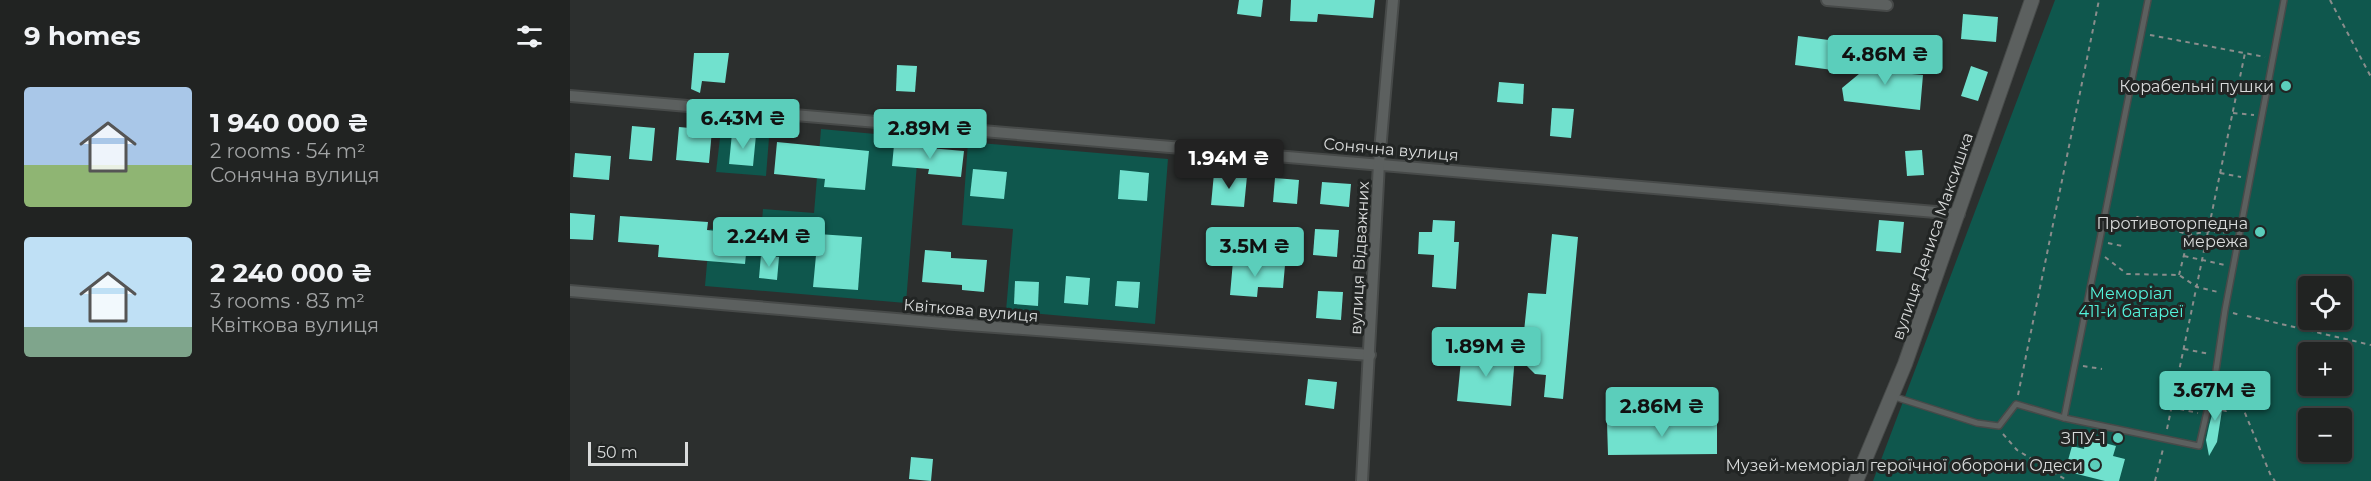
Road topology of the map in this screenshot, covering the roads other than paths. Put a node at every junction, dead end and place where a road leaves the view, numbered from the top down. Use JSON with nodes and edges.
{"nodes":[{"id":1,"x":1393,"y":0,"type":"edge"},
{"id":2,"x":1827,"y":0,"type":"edge"},
{"id":3,"x":2032,"y":0,"type":"edge"},
{"id":4,"x":2148,"y":0,"type":"edge"},
{"id":5,"x":2284,"y":0,"type":"edge"},
{"id":6,"x":1887,"y":5,"type":"dead end"},
{"id":7,"x":570,"y":96,"type":"edge"},
{"id":8,"x":1379,"y":163,"type":"junction"},
{"id":9,"x":1959,"y":214,"type":"junction"},
{"id":10,"x":570,"y":291,"type":"edge"},
{"id":11,"x":1370,"y":355,"type":"junction"},
{"id":12,"x":1892,"y":396,"type":"junction"},
{"id":13,"x":2064,"y":418,"type":"junction"},
{"id":14,"x":1362,"y":481,"type":"edge"},
{"id":15,"x":1856,"y":481,"type":"edge"}],
"edges":[{"from":1,"to":8,"type":"street","name":"вулиця Відважних"},
{"from":2,"to":6,"type":"street"},
{"from":3,"to":9,"type":"street","name":"вулиця Дениса Максишка"},
{"from":4,"to":13,"type":"lane"},
{"from":5,"to":13,"type":"lane"},
{"from":7,"to":8,"type":"street","name":"Сонячна вулиця"},
{"from":8,"to":9,"type":"street","name":"Сонячна вулиця"},
{"from":8,"to":11,"type":"street","name":"вулиця Відважних"},
{"from":9,"to":12,"type":"street","name":"вулиця Дениса Максишка"},
{"from":10,"to":11,"type":"street","name":"Квіткова вулиця"},
{"from":11,"to":14,"type":"street","name":"вулиця Відважних"},
{"from":12,"to":13,"type":"lane"},
{"from":12,"to":15,"type":"street","name":"вулиця Дениса Максишка"}]}
